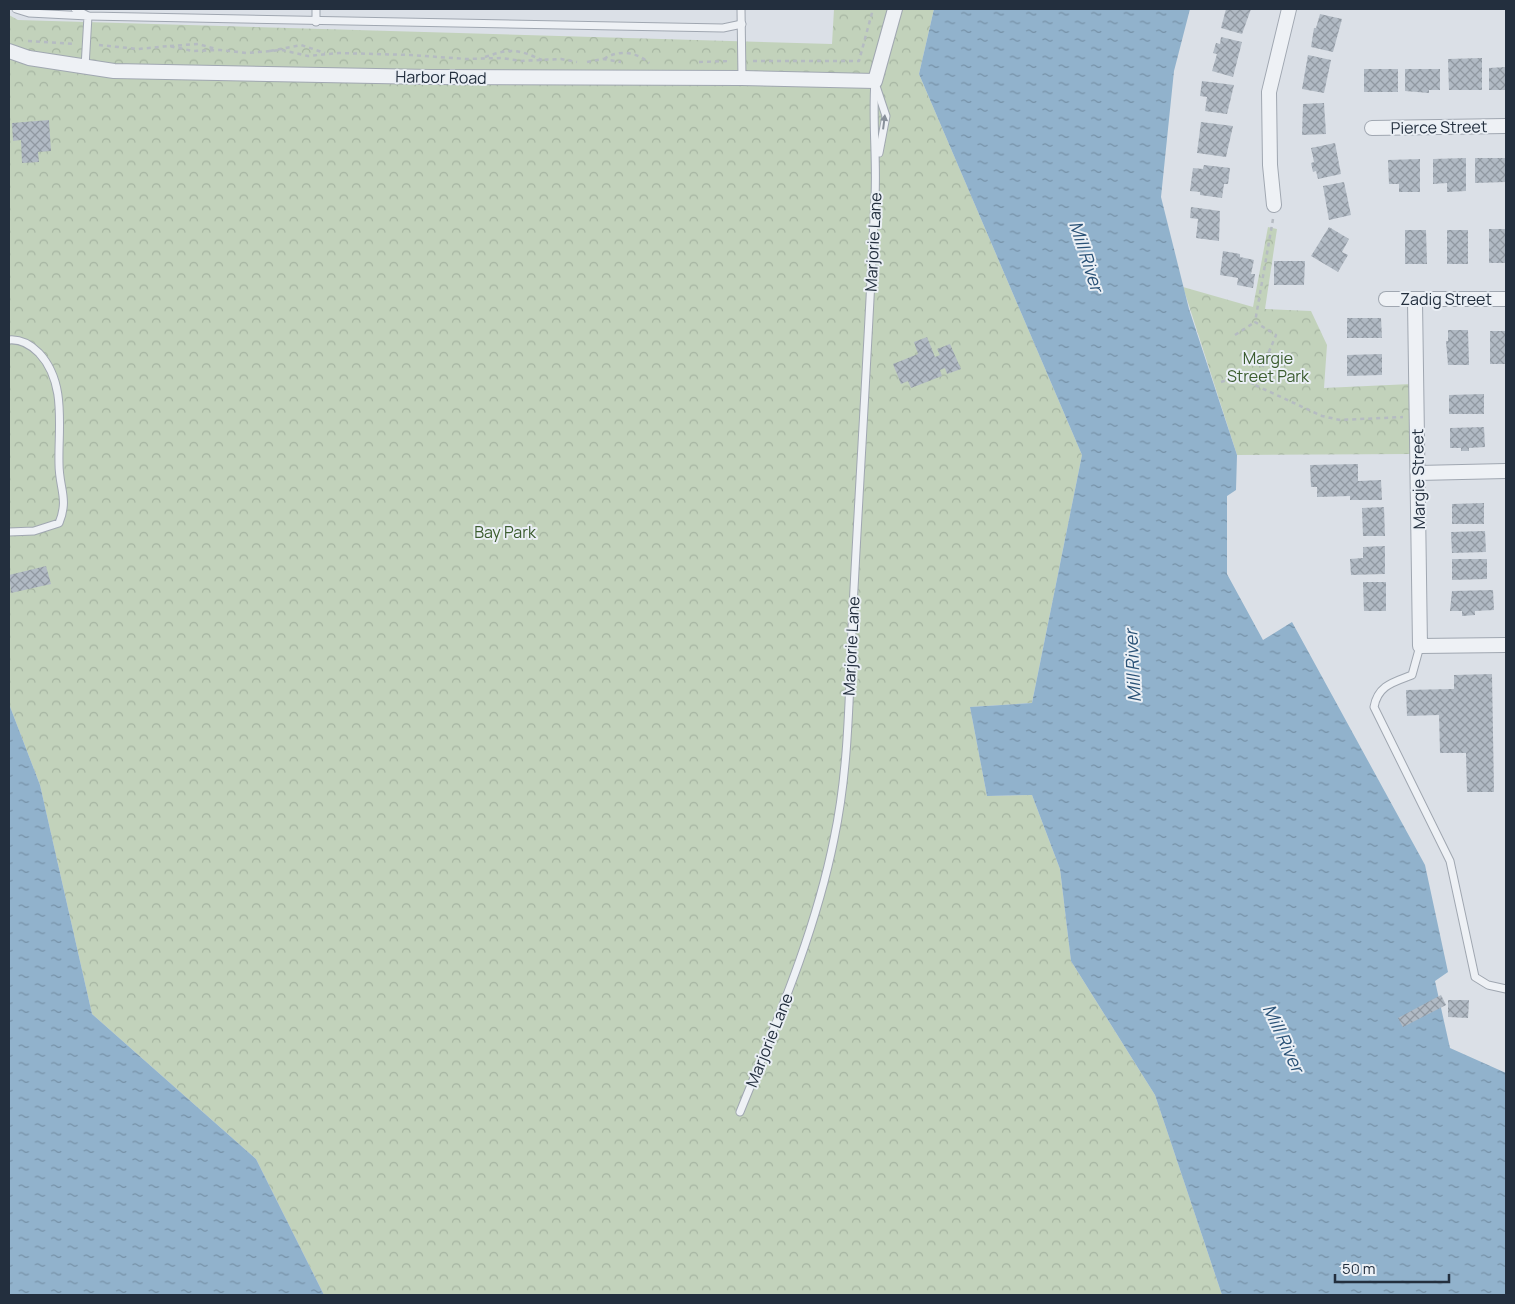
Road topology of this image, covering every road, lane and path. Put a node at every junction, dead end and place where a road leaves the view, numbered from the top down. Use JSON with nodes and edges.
{"nodes":[{"id":1,"x":16,"y":9,"type":"edge"},
{"id":2,"x":75,"y":9,"type":"edge"},
{"id":3,"x":316,"y":9,"type":"edge"},
{"id":4,"x":741,"y":9,"type":"edge"},
{"id":5,"x":872,"y":9,"type":"edge"},
{"id":6,"x":895,"y":9,"type":"edge"},
{"id":7,"x":1289,"y":9,"type":"edge"},
{"id":8,"x":88,"y":16,"type":"junction"},
{"id":9,"x":316,"y":22,"type":"junction"},
{"id":10,"x":742,"y":24,"type":"junction"},
{"id":11,"x":22,"y":39,"type":"dead end"},
{"id":12,"x":77,"y":44,"type":"dead end"},
{"id":13,"x":99,"y":45,"type":"dead end"},
{"id":14,"x":169,"y":46,"type":"junction"},
{"id":15,"x":220,"y":50,"type":"junction"},
{"id":16,"x":9,"y":51,"type":"edge"},
{"id":17,"x":261,"y":53,"type":"junction"},
{"id":18,"x":326,"y":54,"type":"junction"},
{"id":19,"x":603,"y":59,"type":"junction"},
{"id":20,"x":479,"y":60,"type":"junction"},
{"id":21,"x":544,"y":60,"type":"junction"},
{"id":22,"x":732,"y":60,"type":"dead end"},
{"id":23,"x":753,"y":61,"type":"dead end"},
{"id":24,"x":691,"y":63,"type":"dead end"},
{"id":25,"x":627,"y":64,"type":"dead end"},
{"id":26,"x":641,"y":64,"type":"dead end"},
{"id":27,"x":85,"y":67,"type":"junction"},
{"id":28,"x":742,"y":78,"type":"junction"},
{"id":29,"x":875,"y":81,"type":"junction"},
{"id":30,"x":1506,"y":126,"type":"edge"},
{"id":31,"x":1372,"y":128,"type":"dead end"},
{"id":32,"x":877,"y":164,"type":"junction"},
{"id":33,"x":1274,"y":205,"type":"joint"},
{"id":34,"x":1386,"y":299,"type":"dead end"},
{"id":35,"x":1506,"y":299,"type":"edge"},
{"id":36,"x":1416,"y":301,"type":"junction"},
{"id":37,"x":1255,"y":322,"type":"junction"},
{"id":38,"x":1235,"y":335,"type":"dead end"},
{"id":39,"x":9,"y":340,"type":"edge"},
{"id":40,"x":1221,"y":382,"type":"dead end"},
{"id":41,"x":1255,"y":385,"type":"junction"},
{"id":42,"x":1417,"y":416,"type":"junction"},
{"id":43,"x":1506,"y":471,"type":"edge"},
{"id":44,"x":1418,"y":473,"type":"junction"},
{"id":45,"x":9,"y":532,"type":"edge"},
{"id":46,"x":1506,"y":645,"type":"edge"},
{"id":47,"x":1426,"y":646,"type":"junction"},
{"id":48,"x":1506,"y":990,"type":"edge"},
{"id":49,"x":740,"y":1112,"type":"dead end"}],
"edges":[{"from":1,"to":8,"type":"lane"},
{"from":2,"to":8,"type":"lane"},
{"from":3,"to":9,"type":"lane"},
{"from":4,"to":10,"type":"lane"},
{"from":5,"to":23,"type":"path"},
{"from":6,"to":29,"type":"street","name":"Marjorie Lane"},
{"from":7,"to":33,"type":"street"},
{"from":8,"to":9,"type":"lane"},
{"from":8,"to":27,"type":"lane"},
{"from":9,"to":10,"type":"lane"},
{"from":10,"to":28,"type":"lane"},
{"from":11,"to":12,"type":"path"},
{"from":13,"to":14,"type":"path"},
{"from":14,"to":15,"type":"path"},
{"from":14,"to":15,"type":"path"},
{"from":15,"to":17,"type":"path"},
{"from":16,"to":27,"type":"street","name":"Harbor Road"},
{"from":17,"to":18,"type":"path"},
{"from":17,"to":18,"type":"path"},
{"from":18,"to":20,"type":"path"},
{"from":19,"to":21,"type":"path"},
{"from":19,"to":25,"type":"path"},
{"from":19,"to":26,"type":"path"},
{"from":20,"to":21,"type":"path"},
{"from":20,"to":21,"type":"path"},
{"from":22,"to":24,"type":"path"},
{"from":27,"to":28,"type":"street","name":"Harbor Road"},
{"from":28,"to":29,"type":"street","name":"Harbor Road"},
{"from":29,"to":32,"type":"lane","name":"Marjorie Lane"},
{"from":32,"to":29,"type":"lane","name":"Marjorie Lane","one_way":true},
{"from":30,"to":31,"type":"street","name":"Pierce Street"},
{"from":32,"to":49,"type":"lane","name":"Marjorie Lane"},
{"from":33,"to":37,"type":"path"},
{"from":34,"to":36,"type":"street","name":"Zadig Street"},
{"from":35,"to":36,"type":"street","name":"Zadig Street"},
{"from":36,"to":42,"type":"street","name":"Margie Street"},
{"from":37,"to":38,"type":"path"},
{"from":37,"to":41,"type":"path"},
{"from":39,"to":45,"type":"lane"},
{"from":40,"to":41,"type":"path"},
{"from":41,"to":42,"type":"path"},
{"from":42,"to":44,"type":"street","name":"Margie Street"},
{"from":43,"to":44,"type":"street"},
{"from":44,"to":47,"type":"street","name":"Margie Street"},
{"from":46,"to":47,"type":"street"},
{"from":47,"to":48,"type":"lane"}]}
